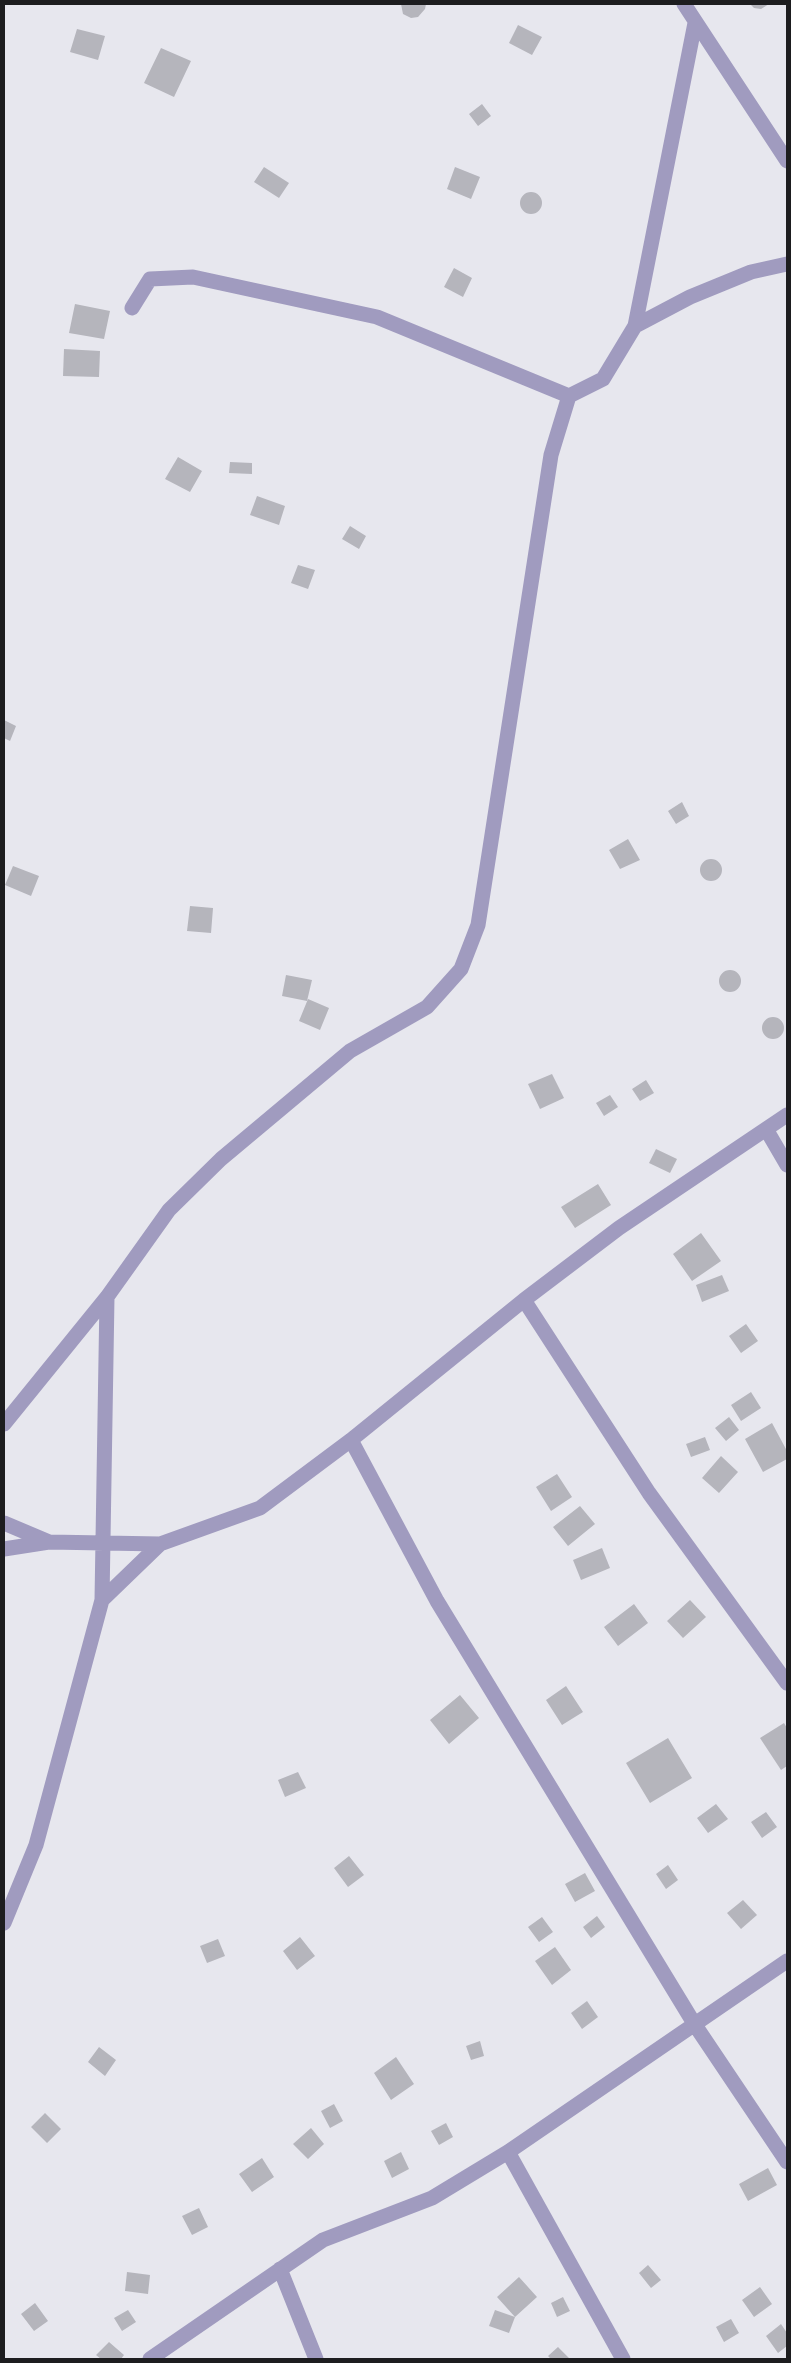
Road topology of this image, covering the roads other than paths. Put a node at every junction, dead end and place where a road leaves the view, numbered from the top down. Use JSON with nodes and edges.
{"nodes":[{"id":1,"x":684,"y":4,"type":"edge"},
{"id":2,"x":695,"y":23,"type":"junction"},
{"id":3,"x":787,"y":161,"type":"edge"},
{"id":4,"x":787,"y":264,"type":"edge"},
{"id":5,"x":132,"y":308,"type":"dead end"},
{"id":6,"x":635,"y":326,"type":"junction"},
{"id":7,"x":569,"y":396,"type":"junction"},
{"id":8,"x":787,"y":1115,"type":"edge"},
{"id":9,"x":766,"y":1129,"type":"junction"},
{"id":10,"x":787,"y":1165,"type":"edge"},
{"id":11,"x":108,"y":1297,"type":"junction"},
{"id":12,"x":524,"y":1300,"type":"junction"},
{"id":13,"x":4,"y":1424,"type":"edge"},
{"id":14,"x":351,"y":1440,"type":"junction"},
{"id":15,"x":4,"y":1523,"type":"edge"},
{"id":16,"x":49,"y":1542,"type":"junction"},
{"id":17,"x":104,"y":1543,"type":"junction"},
{"id":18,"x":160,"y":1544,"type":"junction"},
{"id":19,"x":4,"y":1549,"type":"edge"},
{"id":20,"x":102,"y":1600,"type":"junction"},
{"id":21,"x":787,"y":1683,"type":"edge"},
{"id":22,"x":4,"y":1923,"type":"edge"},
{"id":23,"x":787,"y":1960,"type":"edge"},
{"id":24,"x":695,"y":2025,"type":"junction"},
{"id":25,"x":508,"y":2152,"type":"junction"},
{"id":26,"x":787,"y":2162,"type":"edge"},
{"id":27,"x":280,"y":2269,"type":"junction"},
{"id":28,"x":150,"y":2359,"type":"edge"},
{"id":29,"x":316,"y":2359,"type":"edge"},
{"id":30,"x":623,"y":2359,"type":"edge"}],
"edges":[{"from":1,"to":2,"type":"street"},
{"from":2,"to":3,"type":"street"},
{"from":2,"to":6,"type":"street"},
{"from":4,"to":6,"type":"street"},
{"from":5,"to":7,"type":"street"},
{"from":6,"to":7,"type":"street"},
{"from":7,"to":11,"type":"street"},
{"from":8,"to":9,"type":"street"},
{"from":9,"to":10,"type":"street"},
{"from":9,"to":12,"type":"street"},
{"from":11,"to":13,"type":"street"},
{"from":11,"to":17,"type":"street"},
{"from":12,"to":14,"type":"street"},
{"from":12,"to":21,"type":"street"},
{"from":14,"to":18,"type":"street"},
{"from":14,"to":24,"type":"street"},
{"from":15,"to":16,"type":"street"},
{"from":16,"to":17,"type":"street"},
{"from":16,"to":19,"type":"street"},
{"from":17,"to":18,"type":"street"},
{"from":17,"to":20,"type":"street"},
{"from":18,"to":20,"type":"street"},
{"from":20,"to":22,"type":"street"},
{"from":23,"to":24,"type":"street"},
{"from":24,"to":25,"type":"street"},
{"from":24,"to":26,"type":"street"},
{"from":25,"to":27,"type":"street"},
{"from":25,"to":30,"type":"street"},
{"from":27,"to":28,"type":"street"},
{"from":27,"to":29,"type":"street"}]}
